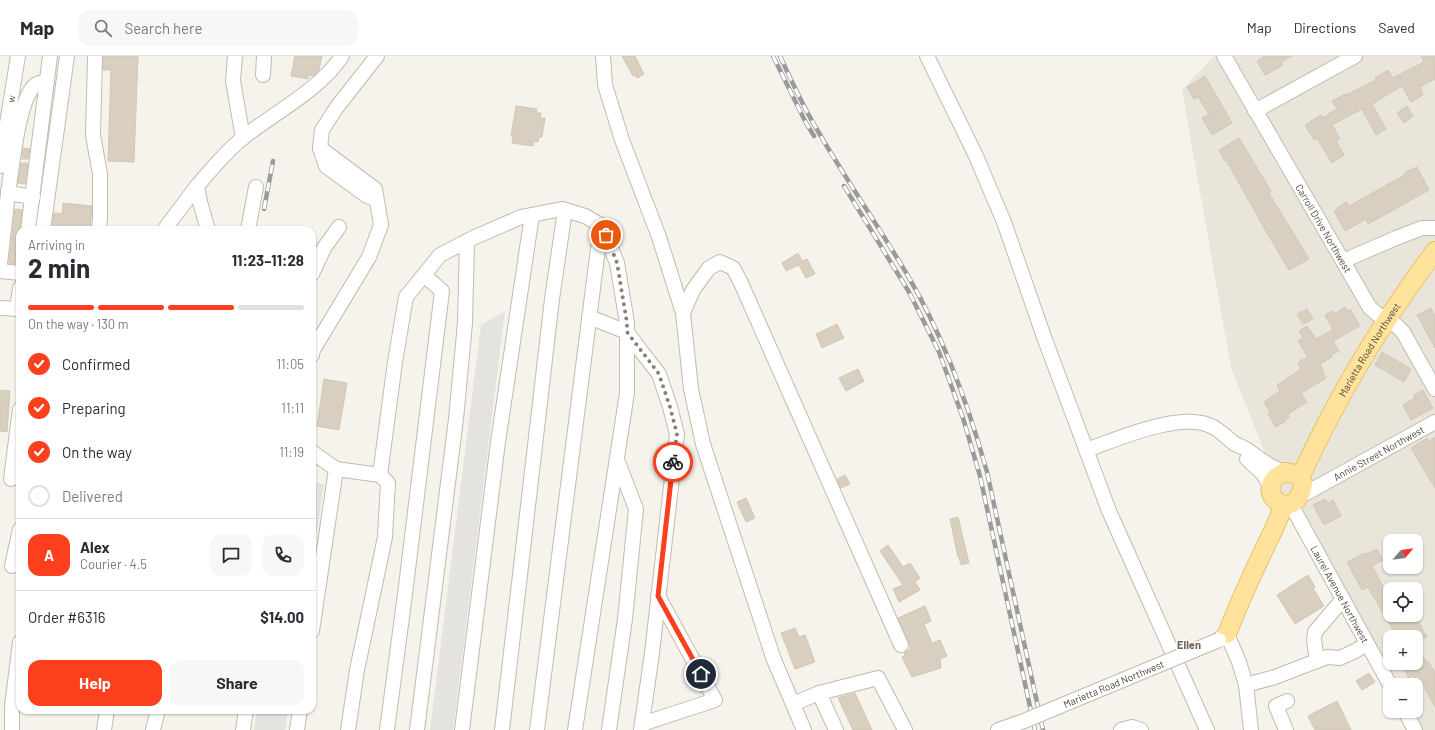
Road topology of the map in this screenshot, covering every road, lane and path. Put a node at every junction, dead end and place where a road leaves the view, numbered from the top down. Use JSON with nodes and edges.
{"nodes":[{"id":1,"x":18,"y":56,"type":"edge"},
{"id":2,"x":50,"y":56,"type":"edge"},
{"id":3,"x":67,"y":56,"type":"edge"},
{"id":4,"x":95,"y":56,"type":"edge"},
{"id":5,"x":235,"y":56,"type":"edge"},
{"id":6,"x":264,"y":56,"type":"edge"},
{"id":7,"x":342,"y":56,"type":"edge"},
{"id":8,"x":377,"y":56,"type":"edge"},
{"id":9,"x":603,"y":56,"type":"edge"},
{"id":10,"x":927,"y":56,"type":"edge"},
{"id":11,"x":1224,"y":56,"type":"edge"},
{"id":12,"x":1355,"y":56,"type":"edge"},
{"id":13,"x":262,"y":75,"type":"dead end"},
{"id":14,"x":47,"y":81,"type":"junction"},
{"id":15,"x":1255,"y":111,"type":"junction"},
{"id":16,"x":243,"y":138,"type":"junction"},
{"id":17,"x":17,"y":140,"type":"junction"},
{"id":18,"x":39,"y":142,"type":"junction"},
{"id":19,"x":0,"y":166,"type":"edge"},
{"id":20,"x":197,"y":186,"type":"junction"},
{"id":21,"x":256,"y":187,"type":"dead end"},
{"id":22,"x":8,"y":193,"type":"junction"},
{"id":23,"x":33,"y":197,"type":"junction"},
{"id":24,"x":565,"y":210,"type":"junction"},
{"id":25,"x":532,"y":215,"type":"junction"},
{"id":26,"x":29,"y":226,"type":"edge"},
{"id":27,"x":44,"y":226,"type":"edge"},
{"id":28,"x":99,"y":226,"type":"edge"},
{"id":29,"x":167,"y":226,"type":"edge"},
{"id":30,"x":205,"y":226,"type":"edge"},
{"id":31,"x":249,"y":226,"type":"edge"},
{"id":32,"x":339,"y":226,"type":"dead end"},
{"id":33,"x":601,"y":226,"type":"junction"},
{"id":34,"x":1435,"y":228,"type":"edge"},
{"id":35,"x":467,"y":241,"type":"junction"},
{"id":36,"x":1435,"y":252,"type":"edge"},
{"id":37,"x":1343,"y":261,"type":"junction"},
{"id":38,"x":0,"y":264,"type":"edge"},
{"id":39,"x":316,"y":265,"type":"edge"},
{"id":40,"x":0,"y":271,"type":"edge"},
{"id":41,"x":16,"y":273,"type":"edge"},
{"id":42,"x":424,"y":275,"type":"junction"},
{"id":43,"x":442,"y":291,"type":"junction"},
{"id":44,"x":466,"y":302,"type":"junction"},
{"id":45,"x":0,"y":308,"type":"edge"},
{"id":46,"x":16,"y":309,"type":"edge"},
{"id":47,"x":683,"y":313,"type":"junction"},
{"id":48,"x":590,"y":317,"type":"junction"},
{"id":49,"x":1386,"y":321,"type":"junction"},
{"id":50,"x":627,"y":332,"type":"junction"},
{"id":51,"x":316,"y":345,"type":"edge"},
{"id":52,"x":1435,"y":389,"type":"edge"},
{"id":53,"x":1435,"y":422,"type":"edge"},
{"id":54,"x":16,"y":436,"type":"edge"},
{"id":55,"x":1236,"y":444,"type":"junction"},
{"id":56,"x":1086,"y":450,"type":"junction"},
{"id":57,"x":316,"y":455,"type":"edge"},
{"id":58,"x":617,"y":460,"type":"junction"},
{"id":59,"x":336,"y":469,"type":"junction"},
{"id":60,"x":380,"y":475,"type":"junction"},
{"id":61,"x":10,"y":479,"type":"edge"},
{"id":62,"x":1294,"y":487,"type":"junction"},
{"id":63,"x":1271,"y":491,"type":"junction"},
{"id":64,"x":1265,"y":546,"type":"junction"},
{"id":65,"x":16,"y":548,"type":"edge"},
{"id":66,"x":12,"y":566,"type":"dead end"},
{"id":67,"x":658,"y":596,"type":"junction"},
{"id":68,"x":1343,"y":599,"type":"junction"},
{"id":69,"x":316,"y":604,"type":"edge"},
{"id":70,"x":1223,"y":637,"type":"junction"},
{"id":71,"x":1367,"y":644,"type":"junction"},
{"id":72,"x":900,"y":645,"type":"dead end"},
{"id":73,"x":1317,"y":661,"type":"junction"},
{"id":74,"x":16,"y":674,"type":"edge"},
{"id":75,"x":1386,"y":678,"type":"edge"},
{"id":76,"x":1246,"y":686,"type":"junction"},
{"id":77,"x":819,"y":693,"type":"junction"},
{"id":78,"x":1287,"y":701,"type":"dead end"},
{"id":79,"x":793,"y":704,"type":"junction"},
{"id":80,"x":106,"y":714,"type":"edge"},
{"id":81,"x":157,"y":714,"type":"edge"},
{"id":82,"x":245,"y":714,"type":"edge"},
{"id":83,"x":299,"y":714,"type":"edge"},
{"id":84,"x":1409,"y":718,"type":"edge"},
{"id":85,"x":642,"y":727,"type":"edge"},
{"id":86,"x":12,"y":730,"type":"edge"},
{"id":87,"x":104,"y":730,"type":"edge"},
{"id":88,"x":153,"y":730,"type":"edge"},
{"id":89,"x":243,"y":730,"type":"edge"},
{"id":90,"x":297,"y":730,"type":"edge"},
{"id":91,"x":348,"y":730,"type":"edge"},
{"id":92,"x":387,"y":730,"type":"edge"},
{"id":93,"x":417,"y":730,"type":"edge"},
{"id":94,"x":462,"y":730,"type":"edge"},
{"id":95,"x":502,"y":730,"type":"edge"},
{"id":96,"x":537,"y":730,"type":"edge"},
{"id":97,"x":575,"y":730,"type":"edge"},
{"id":98,"x":609,"y":730,"type":"edge"},
{"id":99,"x":804,"y":730,"type":"edge"},
{"id":100,"x":836,"y":730,"type":"edge"},
{"id":101,"x":905,"y":730,"type":"edge"},
{"id":102,"x":998,"y":730,"type":"edge"},
{"id":103,"x":1121,"y":730,"type":"edge"},
{"id":104,"x":1141,"y":730,"type":"edge"},
{"id":105,"x":1207,"y":730,"type":"edge"},
{"id":106,"x":1251,"y":730,"type":"edge"},
{"id":107,"x":1286,"y":730,"type":"edge"},
{"id":108,"x":1415,"y":730,"type":"edge"}],
"edges":[{"from":1,"to":19,"type":"street","name":"w"},
{"from":2,"to":14,"type":"street"},
{"from":3,"to":27,"type":"street"},
{"from":4,"to":28,"type":"street"},
{"from":5,"to":16,"type":"street"},
{"from":6,"to":13,"type":"street"},
{"from":7,"to":16,"type":"street"},
{"from":8,"to":51,"type":"street"},
{"from":9,"to":47,"type":"street"},
{"from":10,"to":56,"type":"street"},
{"from":11,"to":15,"type":"street","name":"Carroll Drive Northwest"},
{"from":12,"to":15,"type":"street"},
{"from":14,"to":17,"type":"street"},
{"from":14,"to":18,"type":"street"},
{"from":15,"to":37,"type":"street","name":"Carroll Drive Northwest"},
{"from":16,"to":20,"type":"street"},
{"from":17,"to":18,"type":"street"},
{"from":17,"to":22,"type":"street"},
{"from":18,"to":23,"type":"street"},
{"from":20,"to":29,"type":"street"},
{"from":20,"to":30,"type":"street"},
{"from":21,"to":31,"type":"street"},
{"from":22,"to":23,"type":"street"},
{"from":22,"to":38,"type":"street"},
{"from":23,"to":26,"type":"street"},
{"from":24,"to":25,"type":"street"},
{"from":24,"to":33,"type":"street"},
{"from":24,"to":95,"type":"street"},
{"from":25,"to":35,"type":"street"},
{"from":25,"to":94,"type":"street"},
{"from":32,"to":39,"type":"street"},
{"from":33,"to":48,"type":"street"},
{"from":33,"to":50,"type":"street"},
{"from":34,"to":37,"type":"street"},
{"from":35,"to":42,"type":"street"},
{"from":35,"to":44,"type":"street"},
{"from":36,"to":49,"type":"main road","name":"Marietta Road Northwest"},
{"from":37,"to":49,"type":"street","name":"Carroll Drive Northwest"},
{"from":40,"to":41,"type":"street"},
{"from":42,"to":43,"type":"street"},
{"from":42,"to":60,"type":"street"},
{"from":43,"to":44,"type":"street"},
{"from":43,"to":92,"type":"street"},
{"from":44,"to":93,"type":"street"},
{"from":45,"to":46,"type":"street"},
{"from":47,"to":72,"type":"street"},
{"from":47,"to":79,"type":"street"},
{"from":48,"to":50,"type":"street"},
{"from":48,"to":96,"type":"street"},
{"from":49,"to":52,"type":"street","name":"Carroll Drive Northwest"},
{"from":49,"to":62,"type":"main road","name":"Marietta Road Northwest"},
{"from":50,"to":58,"type":"street"},
{"from":50,"to":67,"type":"street"},
{"from":53,"to":62,"type":"street","name":"Annie Street Northwest"},
{"from":54,"to":61,"type":"street"},
{"from":55,"to":56,"type":"street"},
{"from":55,"to":62,"type":"street"},
{"from":55,"to":63,"type":"street"},
{"from":56,"to":105,"type":"street"},
{"from":57,"to":59,"type":"street"},
{"from":58,"to":97,"type":"street"},
{"from":58,"to":98,"type":"street"},
{"from":59,"to":60,"type":"street"},
{"from":59,"to":69,"type":"street"},
{"from":60,"to":91,"type":"street"},
{"from":62,"to":63,"type":"main road"},
{"from":62,"to":63,"type":"main road"},
{"from":62,"to":64,"type":"main road","name":"Marietta Road Northwest"},
{"from":62,"to":68,"type":"street","name":"Laurel Avenue Northwest"},
{"from":63,"to":64,"type":"main road","name":"Marietta Road Northwest"},
{"from":64,"to":70,"type":"main road","name":"Marietta Road Northwest"},
{"from":65,"to":66,"type":"street"},
{"from":67,"to":85,"type":"street"},
{"from":67,"to":85,"type":"street"},
{"from":68,"to":71,"type":"street","name":"Laurel Avenue Northwest"},
{"from":68,"to":73,"type":"street"},
{"from":70,"to":76,"type":"street"},
{"from":70,"to":102,"type":"street","name":"Marietta Road Northwest","bridge":true},
{"from":71,"to":73,"type":"street"},
{"from":71,"to":75,"type":"street","name":"Laurel Avenue Northwest"},
{"from":73,"to":76,"type":"street"},
{"from":74,"to":86,"type":"street"},
{"from":76,"to":106,"type":"street"},
{"from":77,"to":79,"type":"street"},
{"from":77,"to":100,"type":"street"},
{"from":77,"to":101,"type":"street"},
{"from":78,"to":107,"type":"street"},
{"from":79,"to":99,"type":"street"},
{"from":80,"to":87,"type":"street"},
{"from":81,"to":88,"type":"street"},
{"from":82,"to":89,"type":"street"},
{"from":83,"to":90,"type":"street"},
{"from":84,"to":108,"type":"street"},
{"from":103,"to":104,"type":"street"}]}
